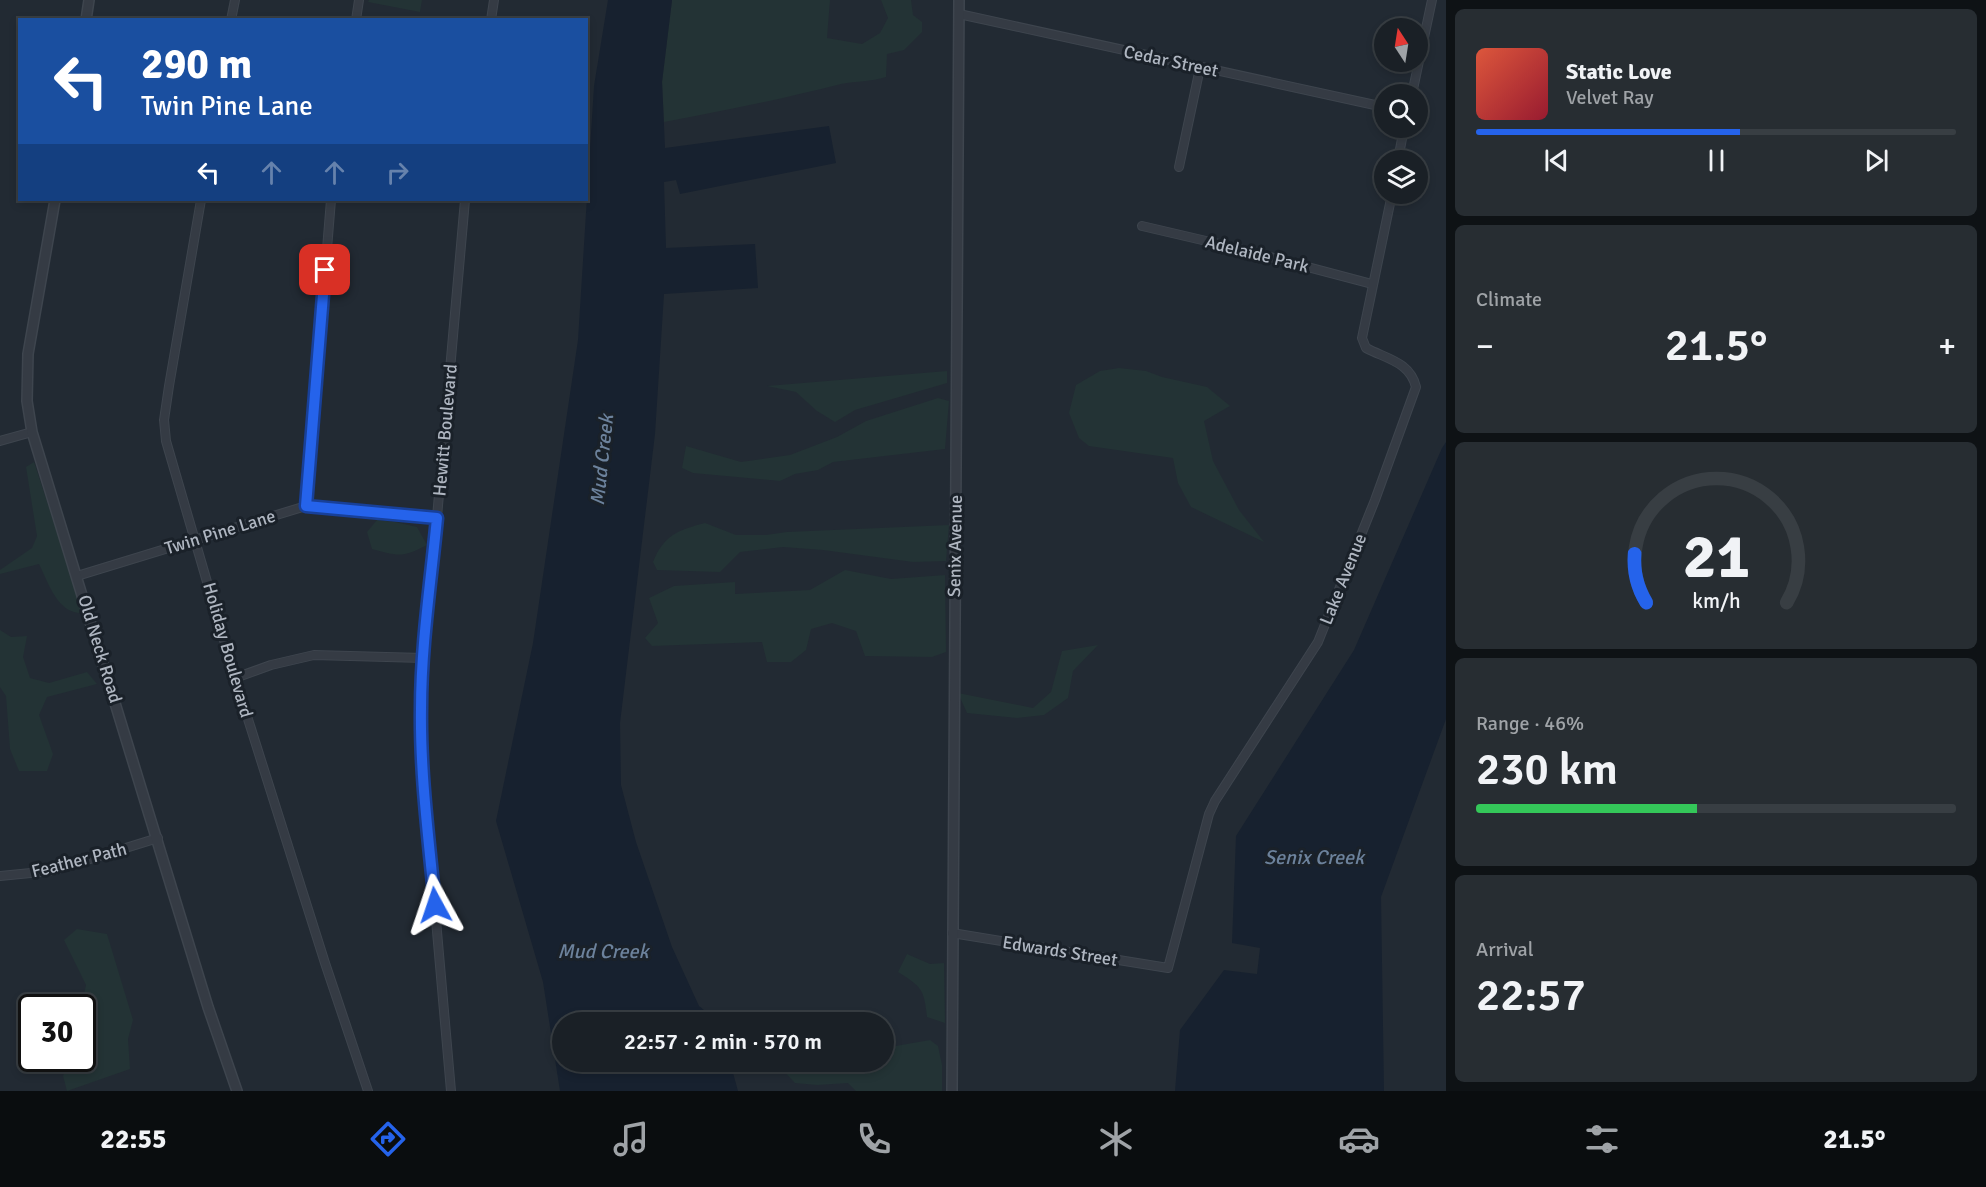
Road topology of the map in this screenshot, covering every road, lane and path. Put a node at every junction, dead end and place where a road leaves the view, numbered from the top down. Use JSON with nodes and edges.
{"nodes":[{"id":1,"x":89,"y":0,"type":"edge"},
{"id":2,"x":235,"y":0,"type":"edge"},
{"id":3,"x":359,"y":0,"type":"edge"},
{"id":4,"x":494,"y":0,"type":"edge"},
{"id":5,"x":959,"y":0,"type":"edge"},
{"id":6,"x":1432,"y":0,"type":"edge"},
{"id":7,"x":959,"y":14,"type":"junction"},
{"id":8,"x":86,"y":18,"type":"edge"},
{"id":9,"x":231,"y":18,"type":"edge"},
{"id":10,"x":356,"y":18,"type":"edge"},
{"id":11,"x":491,"y":18,"type":"edge"},
{"id":12,"x":1200,"y":68,"type":"junction"},
{"id":13,"x":1414,"y":84,"type":"edge"},
{"id":14,"x":1374,"y":105,"type":"edge"},
{"id":15,"x":1179,"y":167,"type":"dead end"},
{"id":16,"x":55,"y":201,"type":"edge"},
{"id":17,"x":201,"y":201,"type":"edge"},
{"id":18,"x":331,"y":201,"type":"edge"},
{"id":19,"x":465,"y":201,"type":"edge"},
{"id":20,"x":1390,"y":204,"type":"edge"},
{"id":21,"x":1142,"y":226,"type":"dead end"},
{"id":22,"x":1372,"y":284,"type":"junction"},
{"id":23,"x":32,"y":432,"type":"junction"},
{"id":24,"x":0,"y":441,"type":"edge"},
{"id":25,"x":306,"y":506,"type":"junction"},
{"id":26,"x":437,"y":518,"type":"junction"},
{"id":27,"x":196,"y":538,"type":"junction"},
{"id":28,"x":77,"y":576,"type":"junction"},
{"id":29,"x":423,"y":658,"type":"junction"},
{"id":30,"x":236,"y":678,"type":"junction"},
{"id":31,"x":158,"y":838,"type":"junction"},
{"id":32,"x":0,"y":876,"type":"edge"},
{"id":33,"x":952,"y":933,"type":"junction"},
{"id":34,"x":1168,"y":968,"type":"joint"},
{"id":35,"x":237,"y":1091,"type":"edge"},
{"id":36,"x":368,"y":1091,"type":"edge"},
{"id":37,"x":451,"y":1091,"type":"edge"},
{"id":38,"x":952,"y":1091,"type":"edge"}],
"edges":[{"from":1,"to":8,"type":"street"},
{"from":2,"to":9,"type":"street"},
{"from":3,"to":10,"type":"street"},
{"from":4,"to":11,"type":"street"},
{"from":5,"to":7,"type":"street","name":"Senix Avenue"},
{"from":6,"to":13,"type":"street"},
{"from":7,"to":12,"type":"street","name":"Cedar Street"},
{"from":7,"to":33,"type":"street","name":"Senix Avenue"},
{"from":12,"to":14,"type":"street","name":"Cedar Street"},
{"from":12,"to":15,"type":"street"},
{"from":16,"to":23,"type":"street","name":"Old Neck Road"},
{"from":17,"to":27,"type":"street","name":"Holiday Boulevard"},
{"from":18,"to":25,"type":"street"},
{"from":19,"to":26,"type":"street","name":"Hewitt Boulevard"},
{"from":20,"to":22,"type":"street","name":"Lake Avenue"},
{"from":21,"to":22,"type":"street","name":"Adelaide Park"},
{"from":22,"to":34,"type":"street","name":"Lake Avenue"},
{"from":23,"to":24,"type":"street"},
{"from":23,"to":28,"type":"street","name":"Old Neck Road"},
{"from":25,"to":26,"type":"street","name":"Twin Pine Lane"},
{"from":25,"to":27,"type":"street","name":"Twin Pine Lane"},
{"from":26,"to":29,"type":"street","name":"Hewitt Boulevard"},
{"from":27,"to":28,"type":"street","name":"Twin Pine Lane"},
{"from":27,"to":30,"type":"street","name":"Holiday Boulevard"},
{"from":28,"to":31,"type":"street","name":"Old Neck Road"},
{"from":29,"to":30,"type":"street"},
{"from":29,"to":37,"type":"street","name":"Hewitt Boulevard"},
{"from":30,"to":36,"type":"street","name":"Holiday Boulevard"},
{"from":31,"to":32,"type":"street","name":"Feather Path"},
{"from":31,"to":35,"type":"street","name":"Old Neck Road"},
{"from":33,"to":34,"type":"street","name":"Edwards Street"},
{"from":33,"to":38,"type":"street","name":"Senix Avenue"}]}
